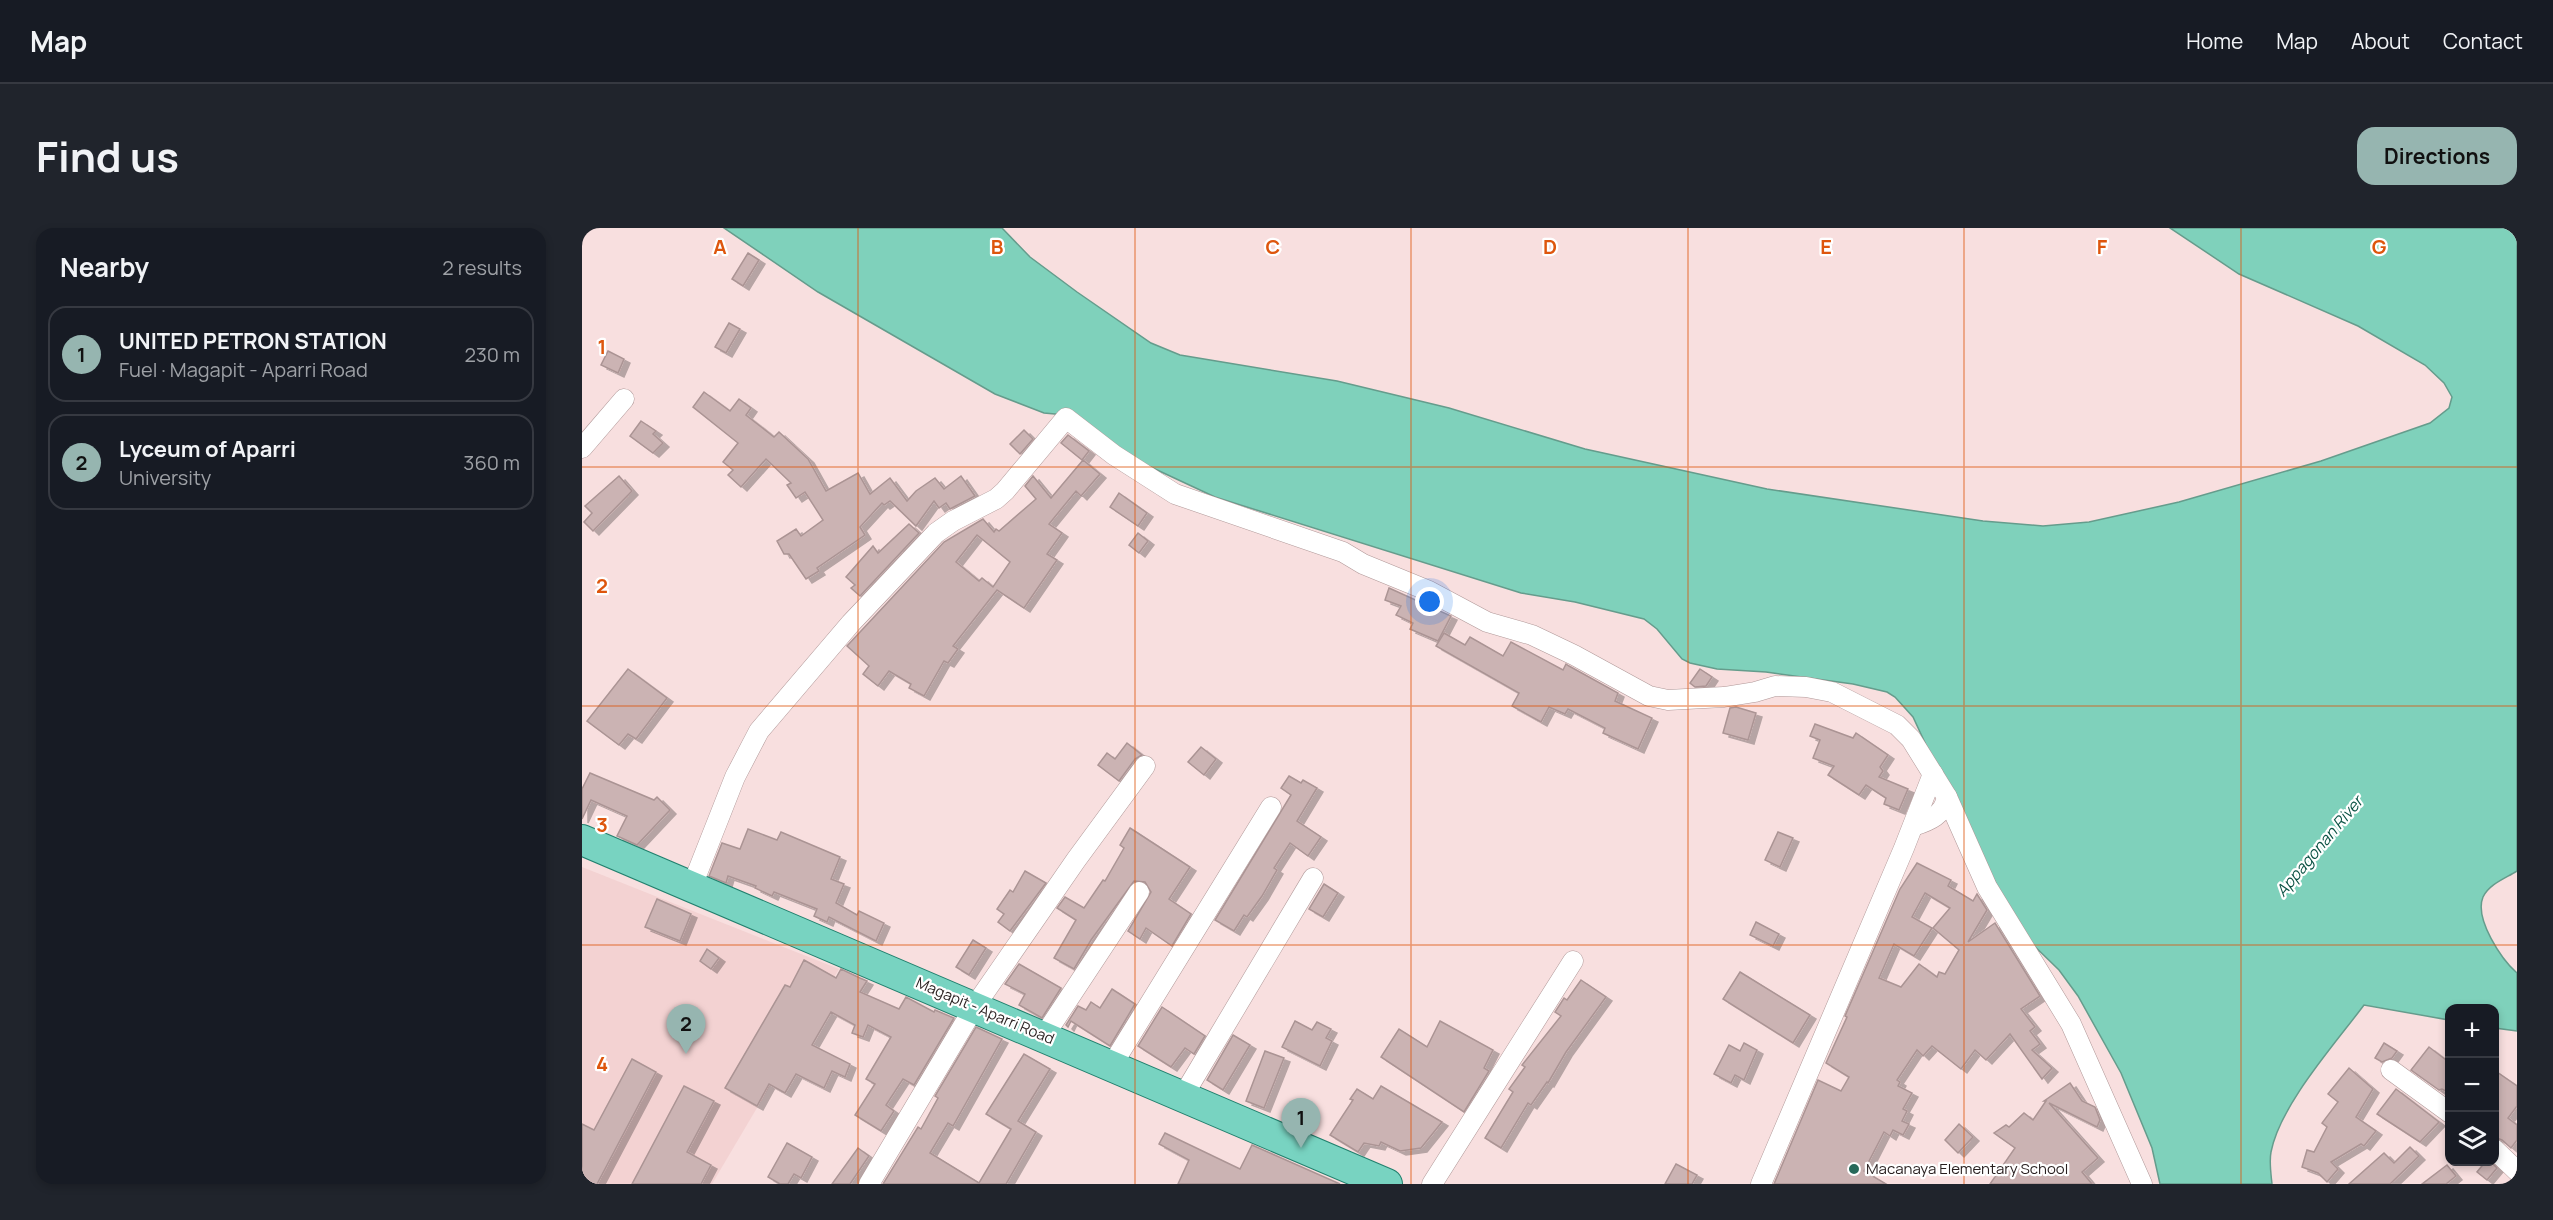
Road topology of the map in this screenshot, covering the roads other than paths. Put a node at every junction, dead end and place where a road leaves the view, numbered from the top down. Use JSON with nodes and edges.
{"nodes":[{"id":1,"x":624,"y":399,"type":"dead end"},
{"id":2,"x":582,"y":448,"type":"edge"},
{"id":3,"x":1145,"y":766,"type":"dead end"},
{"id":4,"x":1933,"y":774,"type":"junction"},
{"id":5,"x":1947,"y":797,"type":"junction"},
{"id":6,"x":1271,"y":807,"type":"dead end"},
{"id":7,"x":1913,"y":826,"type":"junction"},
{"id":8,"x":582,"y":840,"type":"edge"},
{"id":9,"x":1313,"y":878,"type":"dead end"},
{"id":10,"x":692,"y":886,"type":"junction"},
{"id":11,"x":1138,"y":892,"type":"dead end"},
{"id":12,"x":1573,"y":961,"type":"dead end"},
{"id":13,"x":975,"y":1006,"type":"junction"},
{"id":14,"x":1044,"y":1036,"type":"junction"},
{"id":15,"x":1112,"y":1065,"type":"junction"},
{"id":16,"x":2391,"y":1070,"type":"dead end"},
{"id":17,"x":1183,"y":1096,"type":"junction"},
{"id":18,"x":2449,"y":1112,"type":"edge"},
{"id":19,"x":2499,"y":1154,"type":"edge"},
{"id":20,"x":2517,"y":1171,"type":"edge"},
{"id":21,"x":869,"y":1184,"type":"edge"},
{"id":22,"x":1387,"y":1184,"type":"edge"},
{"id":23,"x":1431,"y":1184,"type":"edge"},
{"id":24,"x":1761,"y":1184,"type":"edge"},
{"id":25,"x":2142,"y":1184,"type":"edge"}],
"edges":[{"from":1,"to":2,"type":"street"},
{"from":3,"to":13,"type":"street"},
{"from":4,"to":5,"type":"street"},
{"from":4,"to":7,"type":"street"},
{"from":4,"to":10,"type":"street"},
{"from":5,"to":7,"type":"street"},
{"from":5,"to":25,"type":"street"},
{"from":6,"to":15,"type":"street"},
{"from":7,"to":24,"type":"street"},
{"from":8,"to":10,"type":"main road","name":"Magapit - Aparri Road"},
{"from":9,"to":17,"type":"street"},
{"from":10,"to":13,"type":"main road","name":"Magapit - Aparri Road"},
{"from":11,"to":14,"type":"street"},
{"from":12,"to":23,"type":"street"},
{"from":13,"to":14,"type":"main road","name":"Magapit - Aparri Road"},
{"from":13,"to":21,"type":"street"},
{"from":14,"to":15,"type":"main road","name":"Magapit - Aparri Road"},
{"from":15,"to":17,"type":"main road","name":"Magapit - Aparri Road"},
{"from":16,"to":18,"type":"street"},
{"from":17,"to":22,"type":"main road","name":"Magapit - Aparri Road"},
{"from":19,"to":20,"type":"street"}]}
